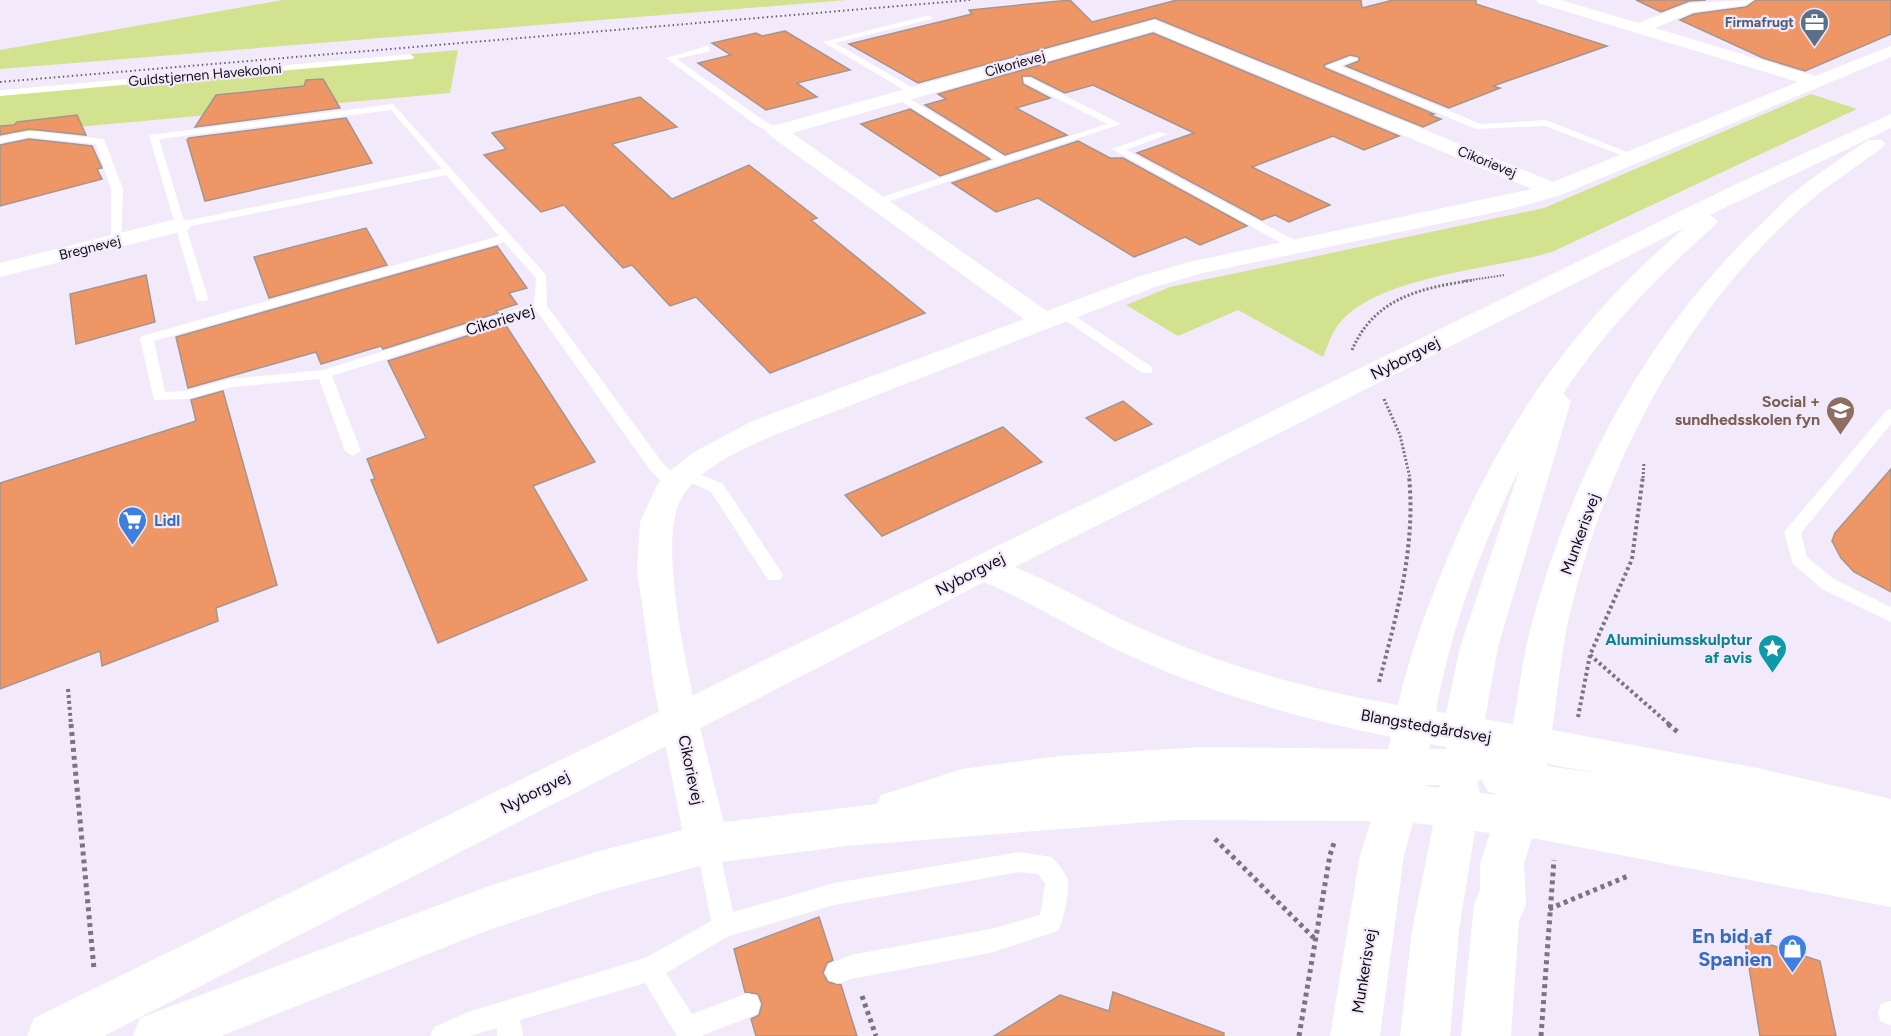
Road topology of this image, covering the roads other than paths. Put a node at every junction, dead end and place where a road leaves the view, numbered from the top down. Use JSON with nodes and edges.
{"nodes":[{"id":1,"x":1544,"y":0,"type":"edge"},
{"id":2,"x":1746,"y":0,"type":"edge"},
{"id":3,"x":929,"y":17,"type":"dead end"},
{"id":4,"x":1638,"y":29,"type":"junction"},
{"id":5,"x":707,"y":49,"type":"dead end"},
{"id":6,"x":1891,"y":51,"type":"edge"},
{"id":7,"x":410,"y":57,"type":"dead end"},
{"id":8,"x":1354,"y":59,"type":"dead end"},
{"id":9,"x":1027,"y":80,"type":"dead end"},
{"id":10,"x":1816,"y":82,"type":"junction"},
{"id":11,"x":0,"y":93,"type":"edge"},
{"id":12,"x":906,"y":94,"type":"junction"},
{"id":13,"x":1891,"y":120,"type":"edge"},
{"id":14,"x":776,"y":131,"type":"junction"},
{"id":15,"x":1891,"y":132,"type":"edge"},
{"id":16,"x":1163,"y":134,"type":"dead end"},
{"id":17,"x":0,"y":140,"type":"edge"},
{"id":18,"x":1635,"y":158,"type":"junction"},
{"id":19,"x":1004,"y":160,"type":"junction"},
{"id":20,"x":449,"y":171,"type":"junction"},
{"id":21,"x":1553,"y":190,"type":"junction"},
{"id":22,"x":1742,"y":190,"type":"junction"},
{"id":23,"x":877,"y":202,"type":"junction"},
{"id":24,"x":180,"y":225,"type":"junction"},
{"id":25,"x":507,"y":237,"type":"junction"},
{"id":26,"x":117,"y":242,"type":"junction"},
{"id":27,"x":1296,"y":246,"type":"junction"},
{"id":28,"x":0,"y":270,"type":"edge"},
{"id":29,"x":202,"y":298,"type":"dead end"},
{"id":30,"x":540,"y":306,"type":"junction"},
{"id":31,"x":1053,"y":316,"type":"junction"},
{"id":32,"x":1566,"y":368,"type":"junction"},
{"id":33,"x":1147,"y":370,"type":"dead end"},
{"id":34,"x":324,"y":375,"type":"junction"},
{"id":35,"x":1891,"y":414,"type":"edge"},
{"id":36,"x":353,"y":452,"type":"dead end"},
{"id":37,"x":681,"y":480,"type":"junction"},
{"id":38,"x":982,"y":568,"type":"junction"},
{"id":39,"x":774,"y":575,"type":"dead end"},
{"id":40,"x":1891,"y":615,"type":"edge"},
{"id":41,"x":1417,"y":711,"type":"junction"},
{"id":42,"x":680,"y":720,"type":"junction"},
{"id":43,"x":1464,"y":771,"type":"junction"},
{"id":44,"x":1524,"y":780,"type":"junction"},
{"id":45,"x":1402,"y":785,"type":"junction"},
{"id":46,"x":1891,"y":818,"type":"edge"},
{"id":47,"x":846,"y":826,"type":"junction"},
{"id":48,"x":707,"y":844,"type":"junction"},
{"id":49,"x":1891,"y":852,"type":"edge"},
{"id":50,"x":1891,"y":886,"type":"edge"},
{"id":51,"x":724,"y":926,"type":"junction"},
{"id":52,"x":650,"y":969,"type":"junction"},
{"id":53,"x":844,"y":970,"type":"road end"},
{"id":54,"x":748,"y":1005,"type":"dead end"},
{"id":55,"x":174,"y":1012,"type":"edge"},
{"id":56,"x":508,"y":1024,"type":"edge"},
{"id":57,"x":52,"y":1036,"type":"edge"},
{"id":58,"x":443,"y":1036,"type":"edge"},
{"id":59,"x":1355,"y":1036,"type":"edge"},
{"id":60,"x":1425,"y":1036,"type":"edge"},
{"id":61,"x":1486,"y":1036,"type":"edge"}],
"edges":[{"from":1,"to":4,"type":"street"},
{"from":2,"to":4,"type":"street"},
{"from":3,"to":12,"type":"lane"},
{"from":4,"to":10,"type":"street"},
{"from":5,"to":14,"type":"lane"},
{"from":6,"to":10,"type":"street","name":"Cikorievej"},
{"from":7,"to":11,"type":"lane","name":"Guldstjernen Havekoloni"},
{"from":8,"to":18,"type":"lane"},
{"from":9,"to":19,"type":"lane"},
{"from":10,"to":18,"type":"street","name":"Cikorievej"},
{"from":12,"to":14,"type":"street","name":"Cikorievej"},
{"from":12,"to":19,"type":"lane"},
{"from":12,"to":21,"type":"street","name":"Cikorievej"},
{"from":13,"to":22,"type":"street","name":"Nyborgvej"},
{"from":14,"to":23,"type":"street"},
{"from":15,"to":44,"type":"street","name":"Munkerisvej"},
{"from":16,"to":27,"type":"lane"},
{"from":17,"to":26,"type":"lane"},
{"from":18,"to":21,"type":"street","name":"Cikorievej"},
{"from":19,"to":23,"type":"lane"},
{"from":20,"to":24,"type":"lane"},
{"from":20,"to":24,"type":"lane"},
{"from":20,"to":25,"type":"lane"},
{"from":21,"to":27,"type":"street","name":"Cikorievej"},
{"from":22,"to":32,"type":"street","name":"Munkerisvej"},
{"from":22,"to":38,"type":"street","name":"Nyborgvej"},
{"from":23,"to":31,"type":"street"},
{"from":24,"to":26,"type":"street","name":"Bregnevej"},
{"from":24,"to":29,"type":"lane"},
{"from":25,"to":30,"type":"lane"},
{"from":25,"to":34,"type":"lane","name":"Cikorievej"},
{"from":26,"to":28,"type":"street","name":"Bregnevej"},
{"from":27,"to":31,"type":"street","name":"Cikorievej"},
{"from":30,"to":34,"type":"lane","name":"Cikorievej"},
{"from":30,"to":37,"type":"lane","name":"Cikorievej"},
{"from":31,"to":33,"type":"lane"},
{"from":31,"to":37,"type":"street","name":"Cikorievej"},
{"from":32,"to":41,"type":"street","name":"Munkerisvej"},
{"from":32,"to":43,"type":"street"},
{"from":34,"to":36,"type":"lane"},
{"from":35,"to":40,"type":"lane"},
{"from":37,"to":39,"type":"lane"},
{"from":37,"to":42,"type":"street","name":"Cikorievej"},
{"from":38,"to":41,"type":"street","name":"Blangstedgårdsvej"},
{"from":38,"to":42,"type":"street","name":"Nyborgvej"},
{"from":41,"to":43,"type":"street"},
{"from":41,"to":45,"type":"street","name":"Munkerisvej"},
{"from":42,"to":48,"type":"street","name":"Cikorievej"},
{"from":42,"to":55,"type":"street","name":"Nyborgvej"},
{"from":43,"to":44,"type":"street","name":"Nyborgvej"},
{"from":43,"to":44,"type":"street"},
{"from":43,"to":45,"type":"street","name":"Nyborgvej"},
{"from":43,"to":60,"type":"street"},
{"from":44,"to":46,"type":"street"},
{"from":44,"to":49,"type":"street"},
{"from":44,"to":50,"type":"street"},
{"from":44,"to":61,"type":"street","name":"Munkerisvej"},
{"from":45,"to":47,"type":"street","name":"Nyborgvej"},
{"from":45,"to":47,"type":"street"},
{"from":45,"to":59,"type":"street","name":"Munkerisvej"},
{"from":47,"to":48,"type":"street","name":"Nyborgvej"},
{"from":48,"to":51,"type":"lane"},
{"from":48,"to":55,"type":"street","name":"Nyborgvej"},
{"from":51,"to":52,"type":"lane"},
{"from":51,"to":53,"type":"lane"},
{"from":52,"to":54,"type":"lane"},
{"from":52,"to":56,"type":"lane"},
{"from":55,"to":57,"type":"street","name":"Nyborgvej"},
{"from":56,"to":58,"type":"lane"}]}
